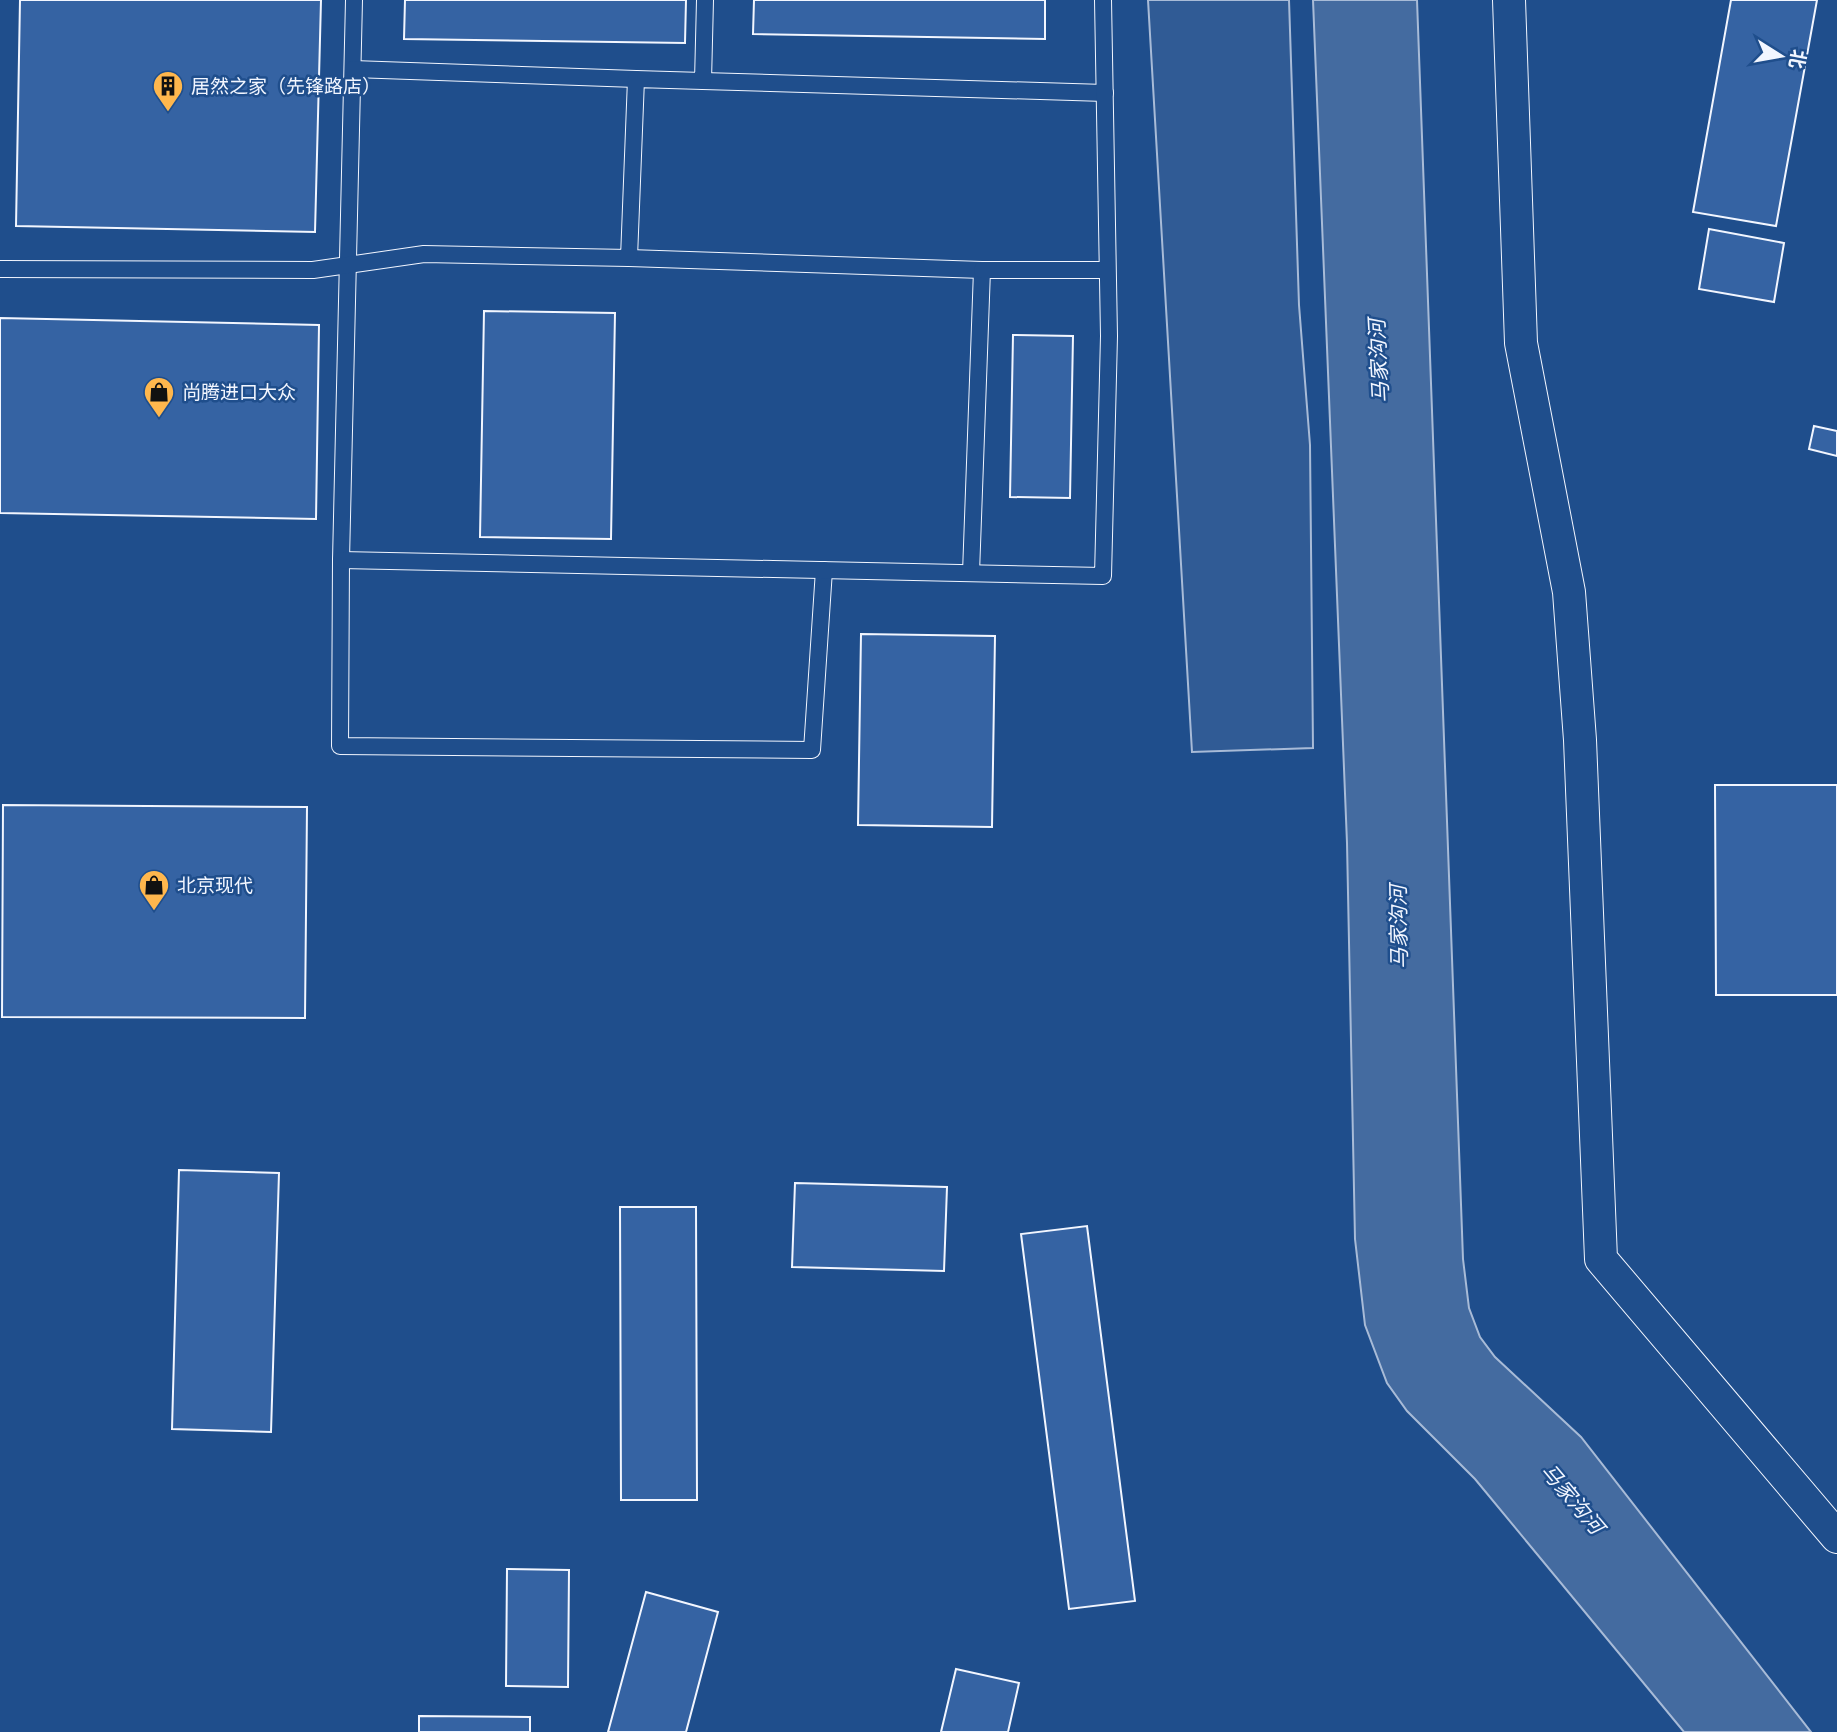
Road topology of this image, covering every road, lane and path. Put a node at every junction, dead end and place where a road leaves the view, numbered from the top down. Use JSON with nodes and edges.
{"nodes":[{"id":1,"x":354,"y":0,"type":"edge"},
{"id":2,"x":705,"y":0,"type":"edge"},
{"id":3,"x":1103,"y":0,"type":"edge"},
{"id":4,"x":1510,"y":0,"type":"edge"},
{"id":5,"x":353,"y":69,"type":"junction"},
{"id":6,"x":636,"y":79,"type":"junction"},
{"id":7,"x":703,"y":81,"type":"junction"},
{"id":8,"x":1104,"y":93,"type":"junction"},
{"id":9,"x":629,"y":258,"type":"junction"},
{"id":10,"x":348,"y":265,"type":"junction"},
{"id":11,"x":0,"y":269,"type":"edge"},
{"id":12,"x":982,"y":270,"type":"junction"},
{"id":13,"x":1107,"y":270,"type":"junction"},
{"id":14,"x":341,"y":560,"type":"junction"},
{"id":15,"x":824,"y":570,"type":"junction"},
{"id":16,"x":971,"y":573,"type":"junction"},
{"id":17,"x":1837,"y":1537,"type":"edge"}],
"edges":[{"from":1,"to":5,"type":"lane"},
{"from":2,"to":7,"type":"lane"},
{"from":3,"to":8,"type":"lane"},
{"from":4,"to":17,"type":"street"},
{"from":5,"to":6,"type":"lane"},
{"from":5,"to":10,"type":"lane"},
{"from":6,"to":7,"type":"lane"},
{"from":6,"to":9,"type":"lane"},
{"from":7,"to":8,"type":"lane"},
{"from":8,"to":13,"type":"lane"},
{"from":9,"to":10,"type":"lane"},
{"from":9,"to":12,"type":"lane"},
{"from":10,"to":11,"type":"lane"},
{"from":10,"to":14,"type":"lane"},
{"from":12,"to":13,"type":"lane"},
{"from":12,"to":16,"type":"lane"},
{"from":13,"to":16,"type":"lane"},
{"from":14,"to":15,"type":"lane"},
{"from":14,"to":15,"type":"lane"},
{"from":15,"to":16,"type":"lane"}]}
